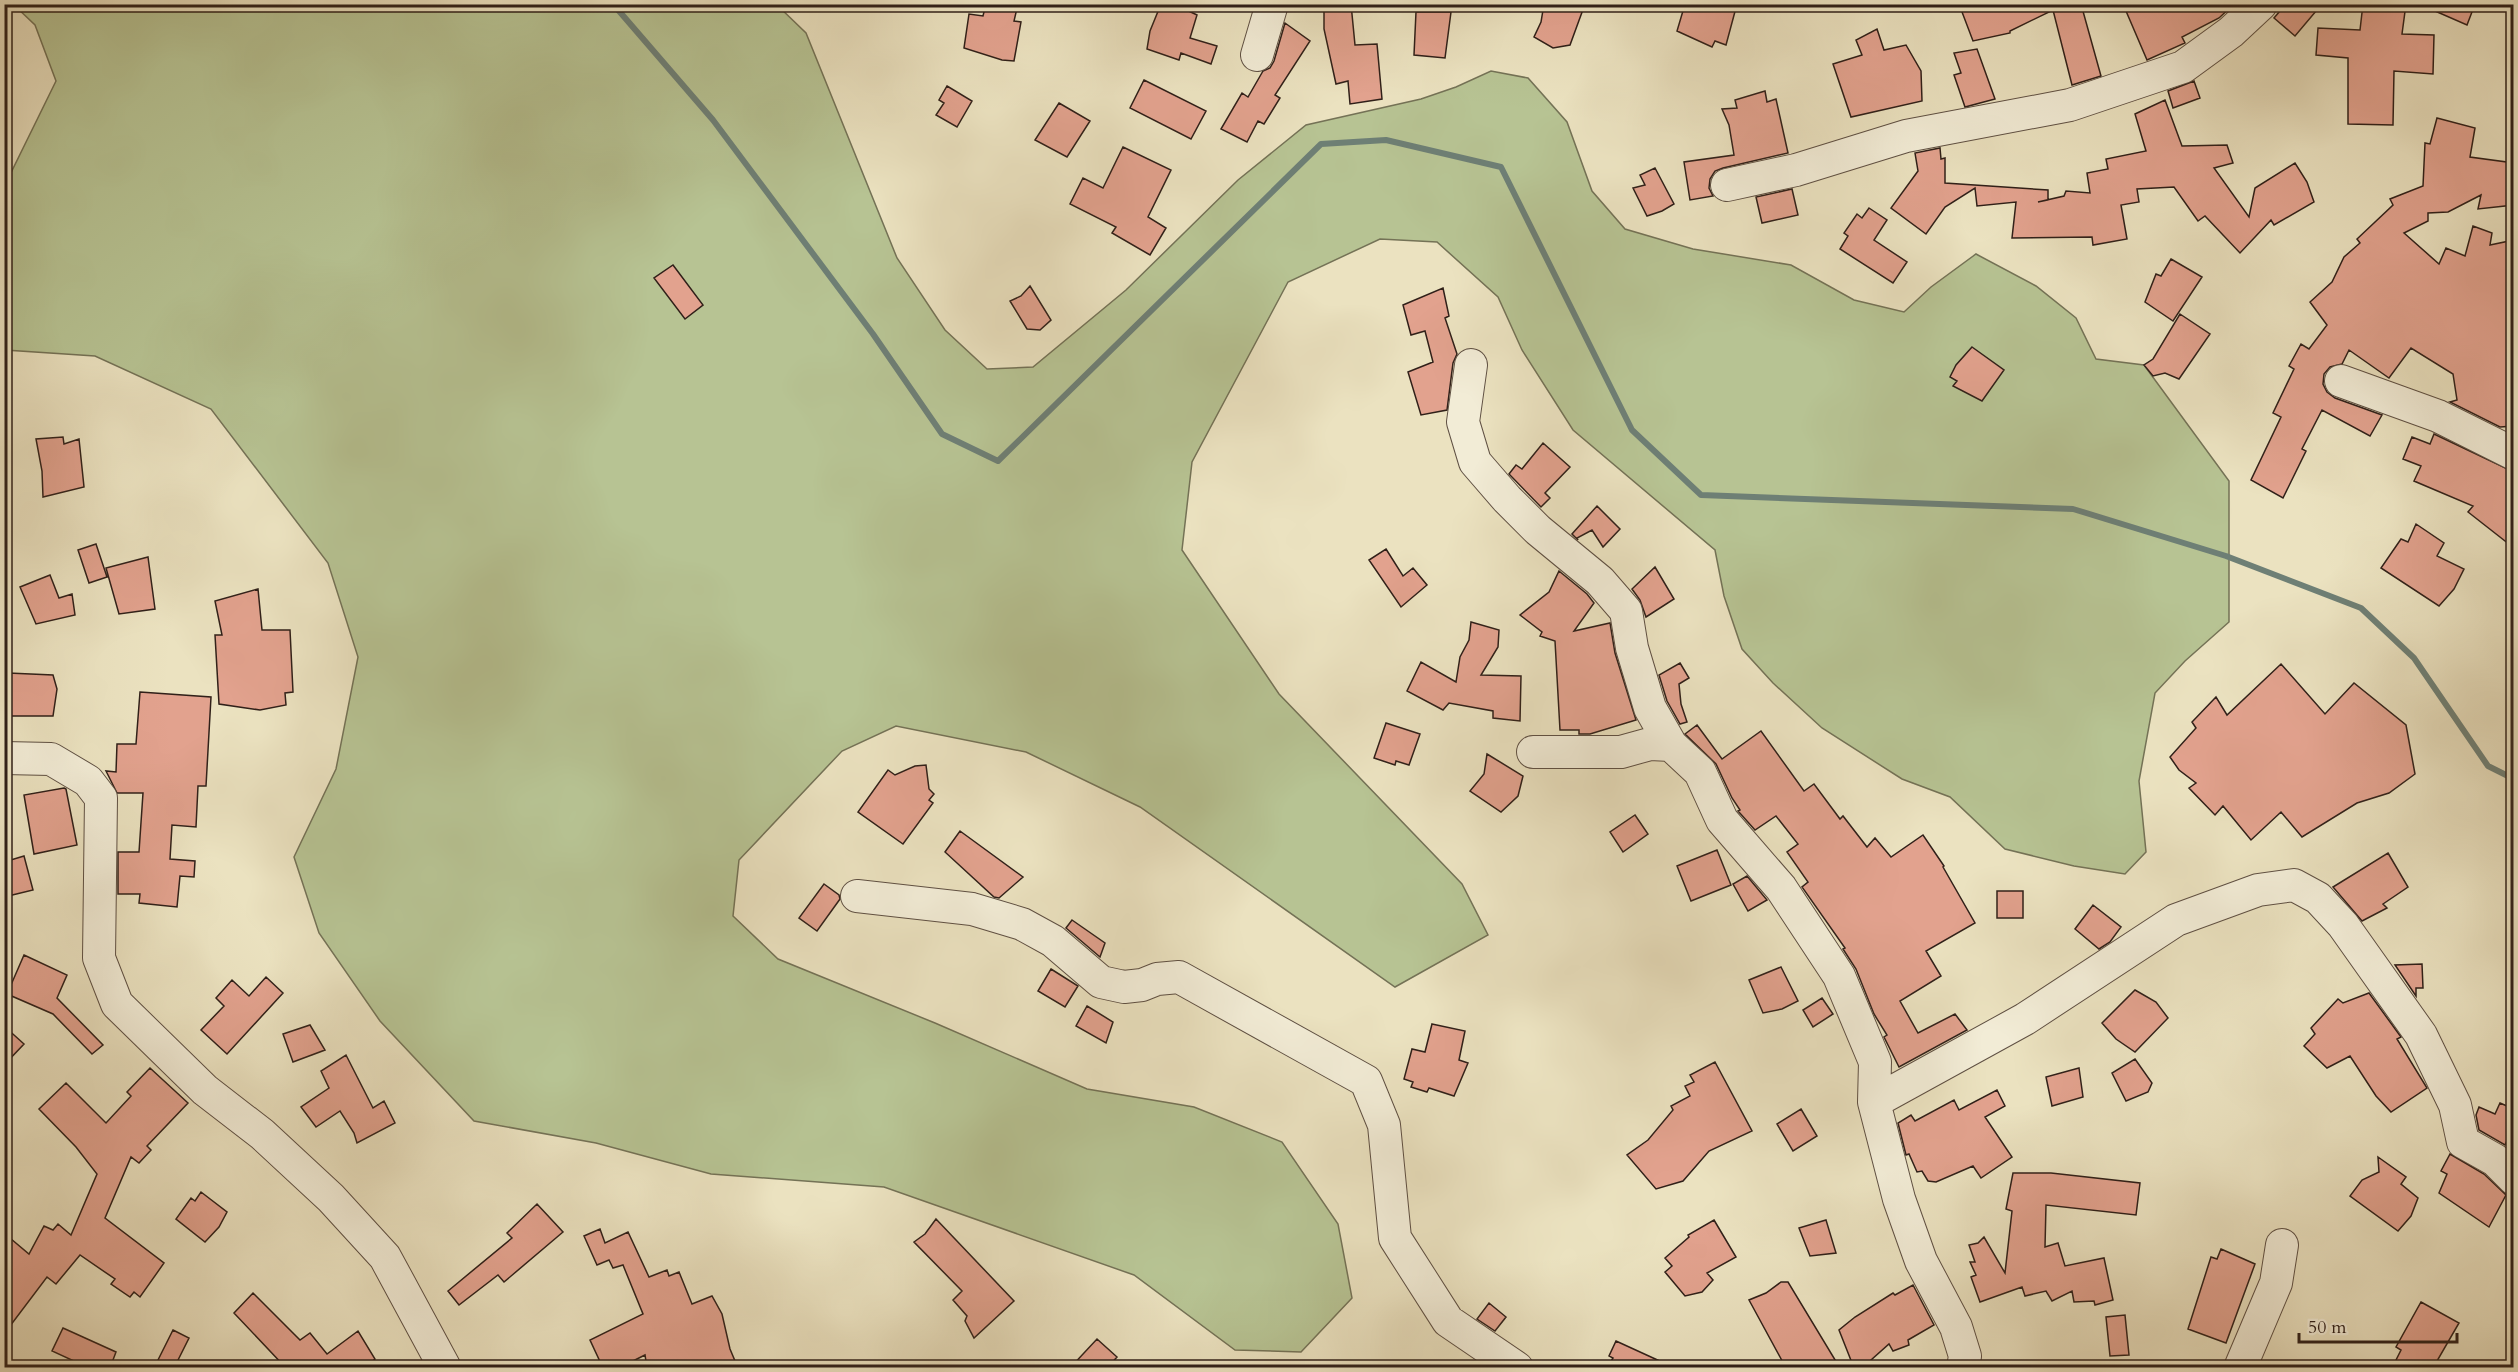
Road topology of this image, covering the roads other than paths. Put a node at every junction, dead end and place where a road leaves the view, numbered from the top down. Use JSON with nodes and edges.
{"nodes":[{"id":1,"x":1272,"y":4,"type":"edge"},
{"id":2,"x":2261,"y":4,"type":"edge"},
{"id":3,"x":1257,"y":55,"type":"dead end"},
{"id":4,"x":1727,"y":185,"type":"dead end"},
{"id":5,"x":1471,"y":365,"type":"dead end"},
{"id":6,"x":2341,"y":381,"type":"dead end"},
{"id":7,"x":2514,"y":454,"type":"edge"},
{"id":8,"x":1671,"y":745,"type":"junction"},
{"id":9,"x":1533,"y":752,"type":"dead end"},
{"id":10,"x":4,"y":758,"type":"edge"},
{"id":11,"x":857,"y":896,"type":"dead end"},
{"id":12,"x":1874,"y":1102,"type":"junction"},
{"id":13,"x":2514,"y":1179,"type":"edge"},
{"id":14,"x":2282,"y":1245,"type":"dead end"},
{"id":15,"x":444,"y":1368,"type":"edge"},
{"id":16,"x":1517,"y":1368,"type":"edge"},
{"id":17,"x":1963,"y":1368,"type":"edge"},
{"id":18,"x":2240,"y":1368,"type":"edge"}],
"edges":[{"from":1,"to":3,"type":"street"},
{"from":2,"to":4,"type":"street"},
{"from":5,"to":8,"type":"street"},
{"from":6,"to":7,"type":"street"},
{"from":8,"to":9,"type":"street"},
{"from":8,"to":12,"type":"street"},
{"from":10,"to":15,"type":"street"},
{"from":11,"to":16,"type":"street"},
{"from":12,"to":13,"type":"street"},
{"from":12,"to":17,"type":"street"},
{"from":14,"to":18,"type":"street"}]}
